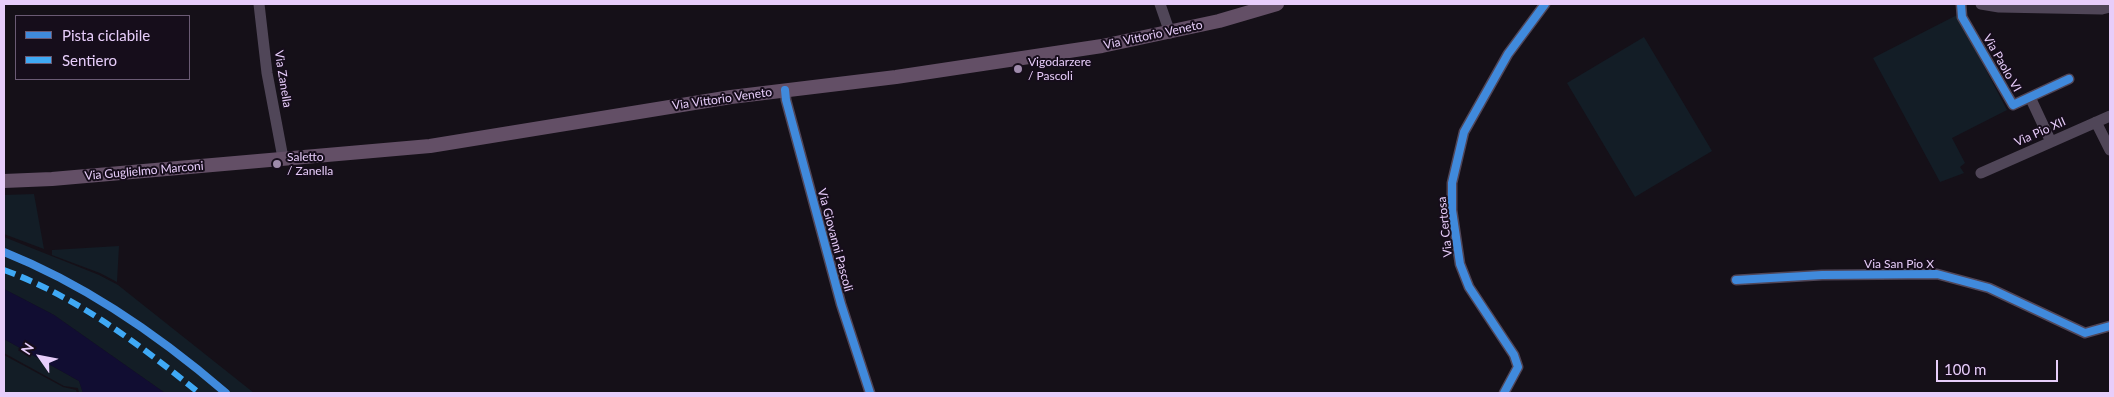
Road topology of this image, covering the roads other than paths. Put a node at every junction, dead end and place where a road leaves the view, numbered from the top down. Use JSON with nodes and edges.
{"nodes":[{"id":1,"x":259,"y":4,"type":"edge"},
{"id":2,"x":1160,"y":4,"type":"edge"},
{"id":3,"x":1277,"y":4,"type":"edge"},
{"id":4,"x":1545,"y":4,"type":"edge"},
{"id":5,"x":1961,"y":4,"type":"edge"},
{"id":6,"x":1981,"y":4,"type":"edge"},
{"id":7,"x":1986,"y":4,"type":"edge"},
{"id":8,"x":2110,"y":7,"type":"edge"},
{"id":9,"x":1170,"y":33,"type":"junction"},
{"id":10,"x":2069,"y":79,"type":"dead end"},
{"id":11,"x":785,"y":90,"type":"junction"},
{"id":12,"x":2030,"y":97,"type":"junction"},
{"id":13,"x":2110,"y":116,"type":"edge"},
{"id":14,"x":2096,"y":122,"type":"junction"},
{"id":15,"x":2051,"y":142,"type":"junction"},
{"id":16,"x":2110,"y":150,"type":"edge"},
{"id":17,"x":283,"y":158,"type":"junction"},
{"id":18,"x":1981,"y":173,"type":"dead end"},
{"id":19,"x":4,"y":181,"type":"edge"},
{"id":20,"x":1736,"y":280,"type":"dead end"},
{"id":21,"x":2110,"y":326,"type":"edge"},
{"id":22,"x":870,"y":393,"type":"edge"},
{"id":23,"x":1504,"y":393,"type":"edge"}],
"edges":[{"from":1,"to":17,"type":"street","name":"Via Zanella"},
{"from":2,"to":9,"type":"street"},
{"from":3,"to":9,"type":"main road","name":"Via Vittorio Veneto"},
{"from":4,"to":23,"type":"street","name":"Via Certosa"},
{"from":5,"to":12,"type":"street","name":"Via Paolo VI"},
{"from":6,"to":7,"type":"street"},
{"from":7,"to":8,"type":"street"},
{"from":9,"to":11,"type":"main road","name":"Via Vittorio Veneto"},
{"from":10,"to":12,"type":"street","name":"Via Paolo VI"},
{"from":11,"to":17,"type":"main road","name":"Via Vittorio Veneto"},
{"from":11,"to":22,"type":"street","name":"Via Giovanni Pascoli"},
{"from":12,"to":15,"type":"street","name":"Via Paolo VI"},
{"from":13,"to":14,"type":"street","name":"Via Pio XII"},
{"from":14,"to":15,"type":"street","name":"Via Pio XII"},
{"from":14,"to":16,"type":"street"},
{"from":15,"to":18,"type":"street","name":"Via Pio XII"},
{"from":17,"to":19,"type":"main road","name":"Via Guglielmo Marconi"},
{"from":20,"to":21,"type":"street","name":"Via San Pio X"}]}
